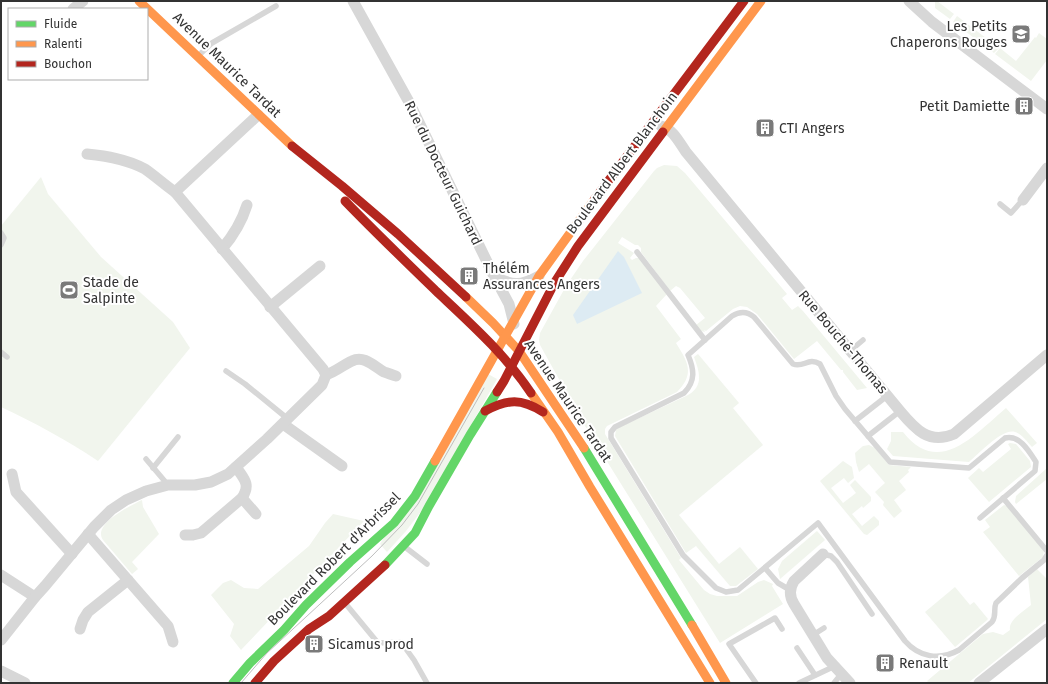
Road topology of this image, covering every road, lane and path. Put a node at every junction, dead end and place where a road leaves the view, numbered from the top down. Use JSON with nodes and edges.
{"nodes":[{"id":1,"x":83,"y":1,"type":"edge"},
{"id":2,"x":139,"y":1,"type":"edge"},
{"id":3,"x":353,"y":1,"type":"edge"},
{"id":4,"x":744,"y":1,"type":"edge"},
{"id":5,"x":761,"y":2,"type":"edge"},
{"id":6,"x":914,"y":2,"type":"edge"},
{"id":7,"x":276,"y":6,"type":"dead end"},
{"id":8,"x":74,"y":8,"type":"edge"},
{"id":9,"x":146,"y":8,"type":"edge"},
{"id":10,"x":148,"y":10,"type":"edge"},
{"id":11,"x":197,"y":56,"type":"junction"},
{"id":12,"x":677,"y":90,"type":"junction"},
{"id":13,"x":1047,"y":109,"type":"edge"},
{"id":14,"x":258,"y":115,"type":"junction"},
{"id":15,"x":667,"y":128,"type":"junction"},
{"id":16,"x":647,"y":130,"type":"junction"},
{"id":17,"x":295,"y":149,"type":"junction"},
{"id":18,"x":87,"y":154,"type":"dead end"},
{"id":19,"x":1047,"y":168,"type":"edge"},
{"id":20,"x":175,"y":192,"type":"junction"},
{"id":21,"x":1021,"y":202,"type":"joint"},
{"id":22,"x":1000,"y":204,"type":"dead end"},
{"id":23,"x":247,"y":205,"type":"dead end"},
{"id":24,"x":1,"y":233,"type":"edge"},
{"id":25,"x":1,"y":245,"type":"edge"},
{"id":26,"x":222,"y":249,"type":"junction"},
{"id":27,"x":637,"y":252,"type":"dead end"},
{"id":28,"x":320,"y":266,"type":"dead end"},
{"id":29,"x":494,"y":276,"type":"junction"},
{"id":30,"x":539,"y":276,"type":"junction"},
{"id":31,"x":270,"y":307,"type":"junction"},
{"id":32,"x":514,"y":320,"type":"junction"},
{"id":33,"x":705,"y":340,"type":"junction"},
{"id":34,"x":863,"y":340,"type":"dead end"},
{"id":35,"x":501,"y":342,"type":"junction"},
{"id":36,"x":519,"y":351,"type":"junction"},
{"id":37,"x":850,"y":351,"type":"junction"},
{"id":38,"x":1,"y":352,"type":"edge"},
{"id":39,"x":1047,"y":355,"type":"edge"},
{"id":40,"x":7,"y":357,"type":"dead end"},
{"id":41,"x":511,"y":366,"type":"junction"},
{"id":42,"x":226,"y":371,"type":"dead end"},
{"id":43,"x":326,"y":375,"type":"junction"},
{"id":44,"x":396,"y":376,"type":"dead end"},
{"id":45,"x":887,"y":396,"type":"junction"},
{"id":46,"x":485,"y":411,"type":"junction"},
{"id":47,"x":900,"y":411,"type":"junction"},
{"id":48,"x":547,"y":415,"type":"junction"},
{"id":49,"x":855,"y":421,"type":"junction"},
{"id":50,"x":285,"y":422,"type":"junction"},
{"id":51,"x":868,"y":436,"type":"junction"},
{"id":52,"x":178,"y":437,"type":"dead end"},
{"id":53,"x":146,"y":459,"type":"dead end"},
{"id":54,"x":342,"y":466,"type":"dead end"},
{"id":55,"x":236,"y":467,"type":"junction"},
{"id":56,"x":153,"y":468,"type":"junction"},
{"id":57,"x":12,"y":474,"type":"dead end"},
{"id":58,"x":168,"y":485,"type":"junction"},
{"id":59,"x":242,"y":498,"type":"junction"},
{"id":60,"x":1003,"y":498,"type":"junction"},
{"id":61,"x":256,"y":514,"type":"dead end"},
{"id":62,"x":980,"y":518,"type":"dead end"},
{"id":63,"x":88,"y":534,"type":"junction"},
{"id":64,"x":184,"y":535,"type":"dead end"},
{"id":65,"x":404,"y":545,"type":"junction"},
{"id":66,"x":1047,"y":551,"type":"edge"},
{"id":67,"x":72,"y":554,"type":"junction"},
{"id":68,"x":823,"y":554,"type":"joint"},
{"id":69,"x":1047,"y":555,"type":"edge"},
{"id":70,"x":426,"y":564,"type":"dead end"},
{"id":71,"x":765,"y":568,"type":"junction"},
{"id":72,"x":1,"y":575,"type":"edge"},
{"id":73,"x":128,"y":580,"type":"junction"},
{"id":74,"x":790,"y":590,"type":"junction"},
{"id":75,"x":35,"y":597,"type":"junction"},
{"id":76,"x":345,"y":602,"type":"junction"},
{"id":77,"x":872,"y":614,"type":"dead end"},
{"id":78,"x":824,"y":628,"type":"dead end"},
{"id":79,"x":80,"y":629,"type":"dead end"},
{"id":80,"x":782,"y":629,"type":"dead end"},
{"id":81,"x":1047,"y":629,"type":"edge"},
{"id":82,"x":813,"y":635,"type":"junction"},
{"id":83,"x":1,"y":640,"type":"edge"},
{"id":84,"x":173,"y":642,"type":"dead end"},
{"id":85,"x":797,"y":648,"type":"dead end"},
{"id":86,"x":838,"y":670,"type":"junction"},
{"id":87,"x":1,"y":671,"type":"edge"},
{"id":88,"x":815,"y":675,"type":"junction"},
{"id":89,"x":25,"y":683,"type":"edge"},
{"id":90,"x":233,"y":683,"type":"edge"},
{"id":91,"x":255,"y":683,"type":"edge"},
{"id":92,"x":427,"y":683,"type":"edge"},
{"id":93,"x":710,"y":683,"type":"edge"},
{"id":94,"x":726,"y":683,"type":"edge"},
{"id":95,"x":756,"y":683,"type":"edge"},
{"id":96,"x":799,"y":683,"type":"edge"},
{"id":97,"x":834,"y":683,"type":"edge"},
{"id":98,"x":850,"y":683,"type":"edge"},
{"id":99,"x":979,"y":683,"type":"edge"}],
"edges":[{"from":1,"to":8,"type":"street"},
{"from":2,"to":9,"type":"street","name":"Avenue Maurice Tardat"},
{"from":3,"to":29,"type":"street","name":"Rue du Docteur Guichard"},
{"from":4,"to":12,"type":"street","name":"Boulevard Albert Blanchoin"},
{"from":5,"to":15,"type":"street","name":"Boulevard Albert Blanchoin"},
{"from":6,"to":13,"type":"street"},
{"from":7,"to":11,"type":"lane"},
{"from":10,"to":11,"type":"street","name":"Avenue Maurice Tardat"},
{"from":11,"to":14,"type":"street","name":"Avenue Maurice Tardat"},
{"from":12,"to":15,"type":"street"},
{"from":12,"to":16,"type":"street","name":"Boulevard Albert Blanchoin"},
{"from":14,"to":17,"type":"street","name":"Avenue Maurice Tardat"},
{"from":14,"to":20,"type":"street"},
{"from":15,"to":16,"type":"street"},
{"from":15,"to":36,"type":"street","name":"Boulevard Albert Blanchoin"},
{"from":15,"to":37,"type":"street","name":"Rue Bouché-Thomas"},
{"from":16,"to":30,"type":"street","name":"Boulevard Albert Blanchoin"},
{"from":17,"to":35,"type":"street","name":"Avenue Maurice Tardat"},
{"from":17,"to":35,"type":"street","name":"Avenue Maurice Tardat"},
{"from":18,"to":20,"type":"street"},
{"from":19,"to":21,"type":"street"},
{"from":20,"to":26,"type":"street"},
{"from":21,"to":22,"type":"lane"},
{"from":23,"to":26,"type":"street"},
{"from":24,"to":25,"type":"lane"},
{"from":26,"to":31,"type":"street"},
{"from":27,"to":33,"type":"lane"},
{"from":28,"to":31,"type":"street"},
{"from":29,"to":30,"type":"street"},
{"from":29,"to":32,"type":"street","name":"Rue du Docteur Guichard"},
{"from":30,"to":32,"type":"street","name":"Boulevard Albert Blanchoin"},
{"from":31,"to":43,"type":"street"},
{"from":32,"to":35,"type":"street","name":"Boulevard Albert Blanchoin"},
{"from":32,"to":36,"type":"street","name":"Rue du Docteur Guichard"},
{"from":33,"to":49,"type":"lane"},
{"from":33,"to":71,"type":"lane"},
{"from":34,"to":37,"type":"lane"},
{"from":35,"to":36,"type":"street","name":"Avenue Maurice Tardat"},
{"from":35,"to":41,"type":"street","name":"Avenue Maurice Tardat"},
{"from":35,"to":90,"type":"street","name":"Boulevard Robert d'Arbrissel"},
{"from":36,"to":41,"type":"street"},
{"from":36,"to":94,"type":"street","name":"Avenue Maurice Tardat"},
{"from":37,"to":45,"type":"street","name":"Rue Bouché-Thomas"},
{"from":38,"to":40,"type":"lane"},
{"from":39,"to":47,"type":"street","name":"Rue Bouché-Thomas"},
{"from":41,"to":46,"type":"street"},
{"from":41,"to":48,"type":"street","name":"Avenue Maurice Tardat"},
{"from":42,"to":50,"type":"lane"},
{"from":43,"to":44,"type":"street"},
{"from":43,"to":50,"type":"street"},
{"from":45,"to":47,"type":"street","name":"Rue Bouché-Thomas"},
{"from":45,"to":49,"type":"lane"},
{"from":46,"to":48,"type":"street"},
{"from":46,"to":65,"type":"street"},
{"from":47,"to":51,"type":"lane"},
{"from":48,"to":93,"type":"street","name":"Avenue Maurice Tardat"},
{"from":49,"to":51,"type":"lane"},
{"from":50,"to":54,"type":"street"},
{"from":50,"to":55,"type":"street"},
{"from":51,"to":60,"type":"lane"},
{"from":52,"to":56,"type":"lane"},
{"from":53,"to":56,"type":"lane"},
{"from":55,"to":58,"type":"street"},
{"from":55,"to":59,"type":"street"},
{"from":56,"to":58,"type":"lane"},
{"from":57,"to":67,"type":"street"},
{"from":58,"to":63,"type":"street"},
{"from":59,"to":61,"type":"street"},
{"from":59,"to":64,"type":"street"},
{"from":60,"to":62,"type":"lane"},
{"from":60,"to":66,"type":"lane"},
{"from":63,"to":67,"type":"street"},
{"from":63,"to":73,"type":"street"},
{"from":65,"to":70,"type":"lane"},
{"from":65,"to":76,"type":"street"},
{"from":67,"to":75,"type":"street"},
{"from":68,"to":74,"type":"street"},
{"from":68,"to":77,"type":"lane"},
{"from":69,"to":71,"type":"lane"},
{"from":71,"to":74,"type":"lane"},
{"from":72,"to":75,"type":"street"},
{"from":73,"to":79,"type":"street"},
{"from":73,"to":84,"type":"street"},
{"from":74,"to":82,"type":"street"},
{"from":75,"to":83,"type":"street"},
{"from":76,"to":91,"type":"street"},
{"from":76,"to":92,"type":"lane"},
{"from":78,"to":82,"type":"lane"},
{"from":80,"to":95,"type":"lane"},
{"from":81,"to":99,"type":"street"},
{"from":82,"to":86,"type":"street"},
{"from":85,"to":88,"type":"lane"},
{"from":86,"to":88,"type":"lane"},
{"from":86,"to":97,"type":"lane"},
{"from":86,"to":98,"type":"street"},
{"from":87,"to":89,"type":"street"},
{"from":88,"to":96,"type":"lane"}]}
